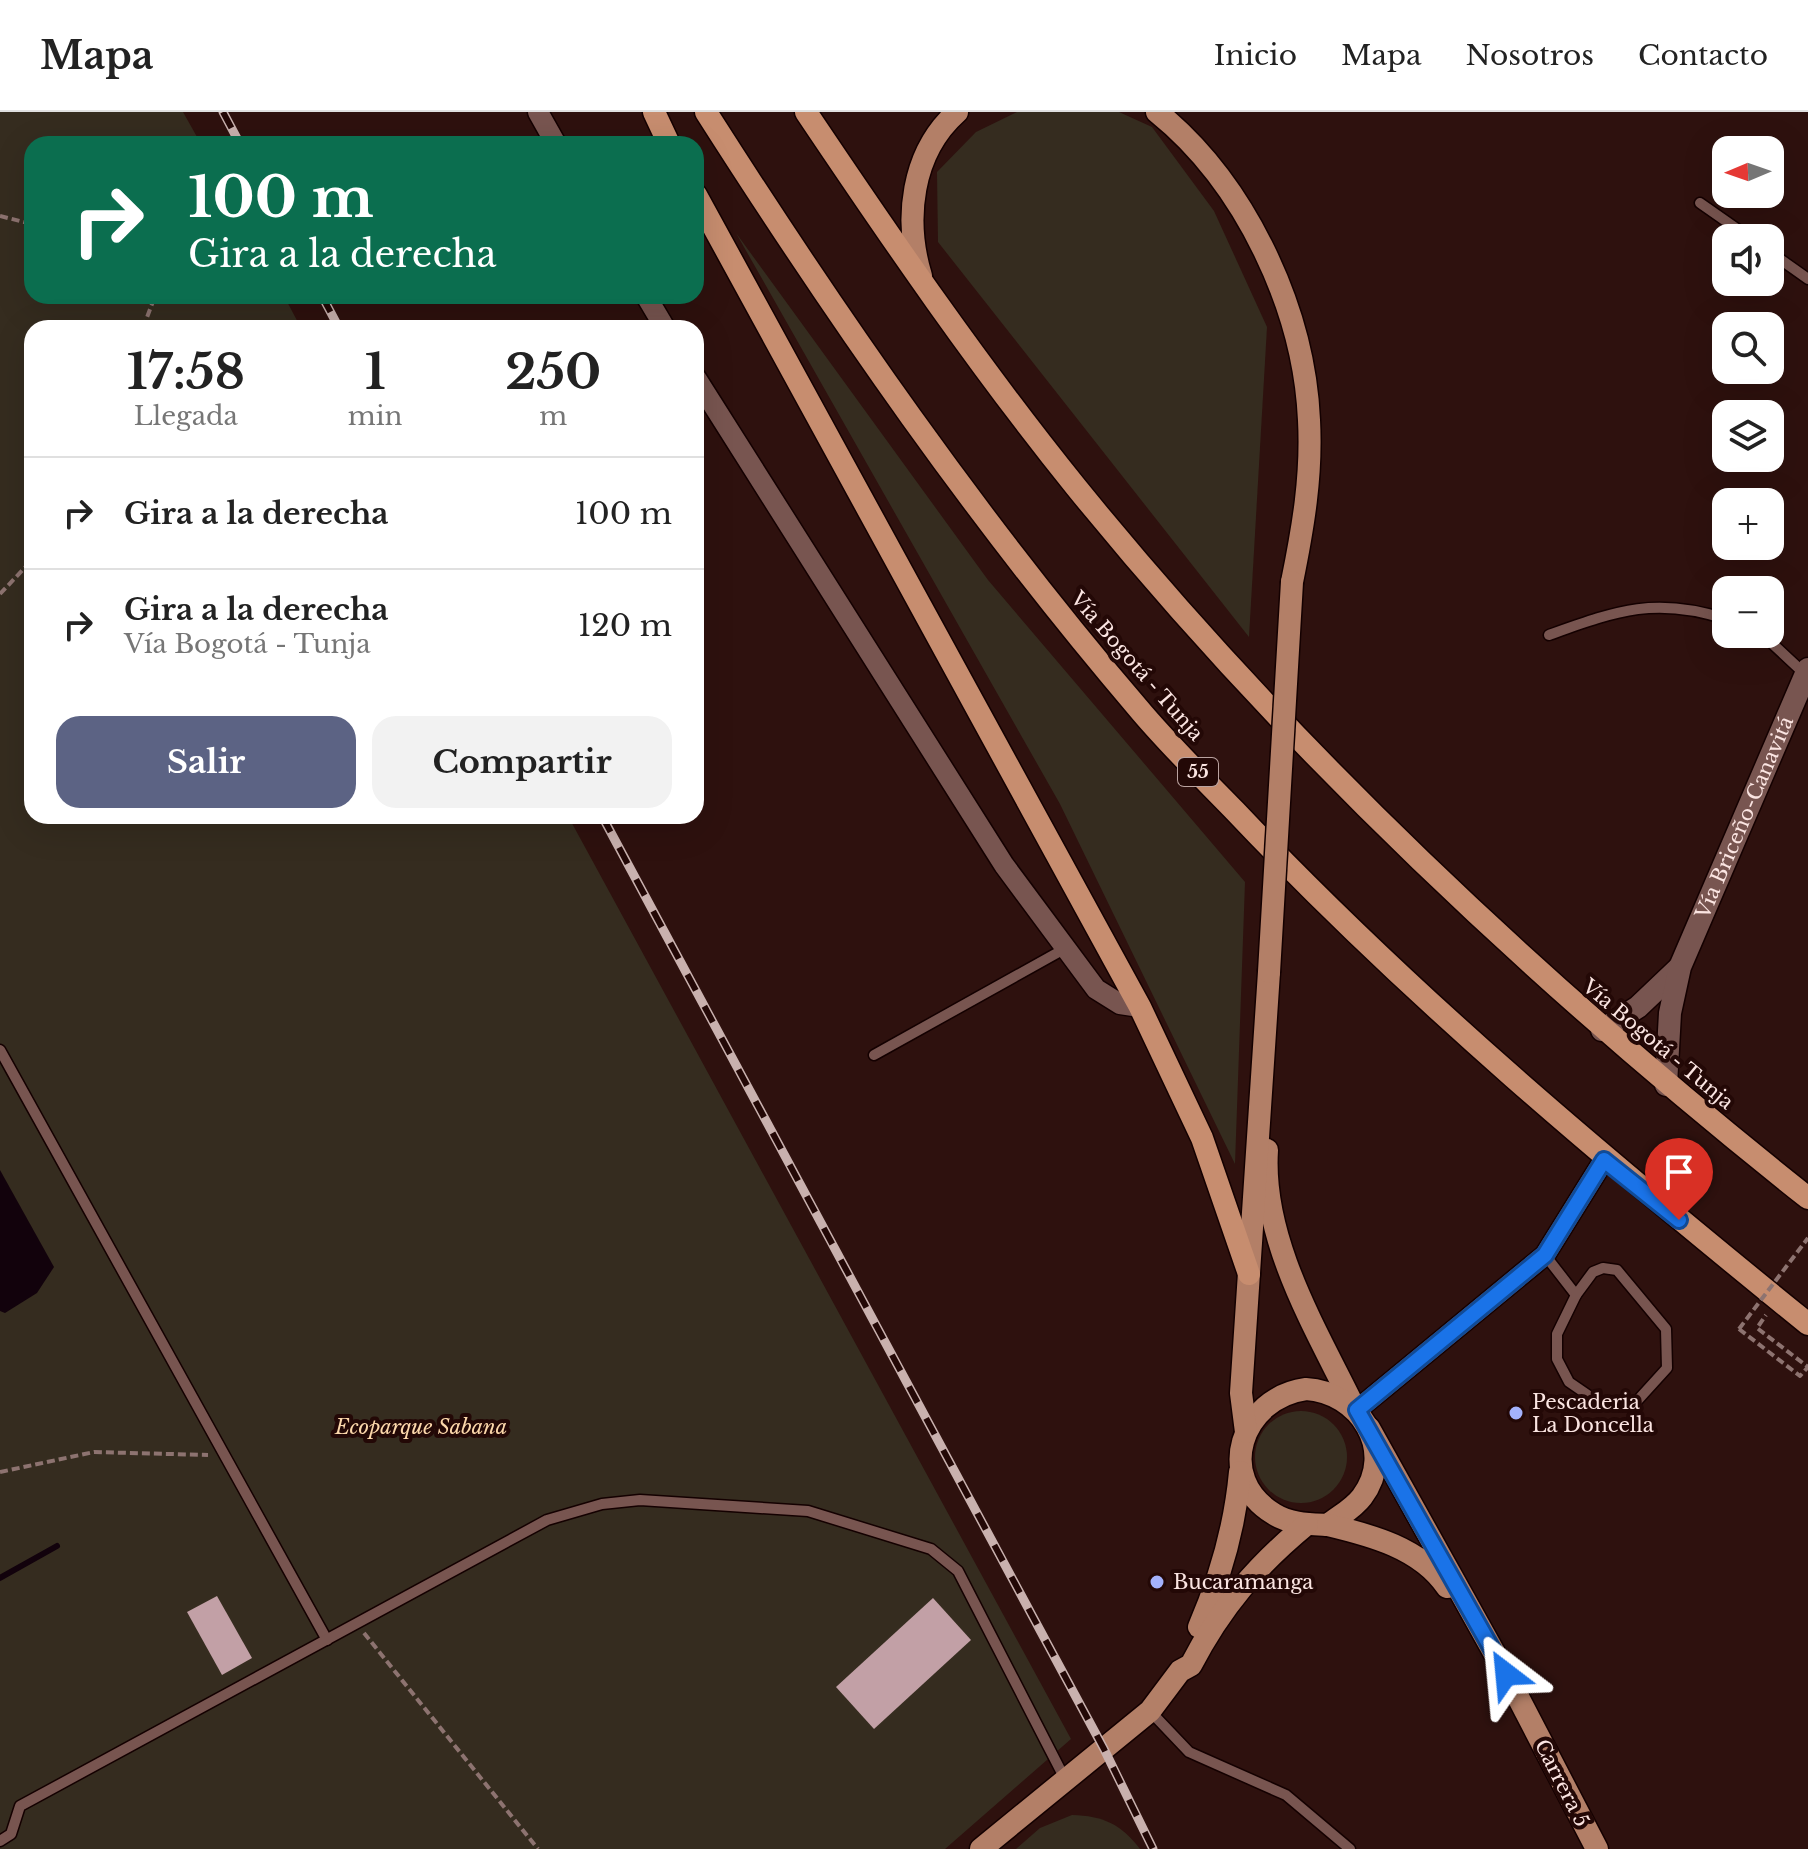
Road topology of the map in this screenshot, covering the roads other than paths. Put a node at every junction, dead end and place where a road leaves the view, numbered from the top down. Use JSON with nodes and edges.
{"nodes":[{"id":1,"x":538,"y":112,"type":"edge"},
{"id":2,"x":654,"y":112,"type":"edge"},
{"id":3,"x":706,"y":112,"type":"edge"},
{"id":4,"x":806,"y":112,"type":"edge"},
{"id":5,"x":957,"y":112,"type":"edge"},
{"id":6,"x":1157,"y":112,"type":"edge"},
{"id":7,"x":552,"y":136,"type":"edge"},
{"id":8,"x":665,"y":136,"type":"edge"},
{"id":9,"x":1700,"y":203,"type":"dead end"},
{"id":10,"x":704,"y":210,"type":"edge"},
{"id":11,"x":1730,"y":224,"type":"edge"},
{"id":12,"x":1784,"y":262,"type":"edge"},
{"id":13,"x":1808,"y":279,"type":"edge"},
{"id":14,"x":925,"y":289,"type":"junction"},
{"id":15,"x":704,"y":391,"type":"edge"},
{"id":16,"x":1712,"y":614,"type":"edge"},
{"id":17,"x":1549,"y":635,"type":"dead end"},
{"id":18,"x":1779,"y":648,"type":"edge"},
{"id":19,"x":1807,"y":672,"type":"edge"},
{"id":20,"x":1066,"y":948,"type":"junction"},
{"id":21,"x":1680,"y":967,"type":"junction"},
{"id":22,"x":1140,"y":1007,"type":"junction"},
{"id":23,"x":1602,"y":1030,"type":"junction"},
{"id":24,"x":0,"y":1050,"type":"edge"},
{"id":25,"x":874,"y":1055,"type":"dead end"},
{"id":26,"x":1666,"y":1085,"type":"junction"},
{"id":27,"x":1261,"y":1092,"type":"junction"},
{"id":28,"x":1604,"y":1160,"type":"junction"},
{"id":29,"x":1808,"y":1198,"type":"edge"},
{"id":30,"x":1545,"y":1255,"type":"junction"},
{"id":31,"x":1249,"y":1274,"type":"junction"},
{"id":32,"x":1576,"y":1295,"type":"junction"},
{"id":33,"x":1808,"y":1324,"type":"edge"},
{"id":34,"x":1360,"y":1415,"type":"junction"},
{"id":35,"x":1246,"y":1432,"type":"junction"},
{"id":36,"x":1241,"y":1462,"type":"junction"},
{"id":37,"x":1317,"y":1525,"type":"junction"},
{"id":38,"x":327,"y":1640,"type":"junction"},
{"id":39,"x":1180,"y":1671,"type":"junction"},
{"id":40,"x":1506,"y":1674,"type":"junction"},
{"id":41,"x":1150,"y":1711,"type":"junction"},
{"id":42,"x":1065,"y":1779,"type":"junction"},
{"id":43,"x":0,"y":1841,"type":"edge"},
{"id":44,"x":981,"y":1849,"type":"edge"},
{"id":45,"x":1350,"y":1849,"type":"edge"},
{"id":46,"x":1597,"y":1849,"type":"edge"}],
"edges":[{"from":1,"to":7,"type":"street"},
{"from":2,"to":8,"type":"highway"},
{"from":3,"to":28,"type":"highway","name":"Vía Bogotá - Tunja","number":"55"},
{"from":4,"to":14,"type":"highway","name":"Vía Bogotá - Tunja"},
{"from":5,"to":14,"type":"main road"},
{"from":6,"to":27,"type":"main road","bridge":true},
{"from":9,"to":11,"type":"lane"},
{"from":10,"to":22,"type":"highway"},
{"from":12,"to":13,"type":"lane"},
{"from":14,"to":23,"type":"highway","name":"Vía Bogotá - Tunja"},
{"from":15,"to":20,"type":"street"},
{"from":16,"to":17,"type":"lane"},
{"from":18,"to":19,"type":"lane"},
{"from":19,"to":21,"type":"main road","name":"Vía Briceño-Canavitá"},
{"from":20,"to":22,"type":"street"},
{"from":20,"to":25,"type":"lane"},
{"from":21,"to":23,"type":"main road"},
{"from":21,"to":26,"type":"main road"},
{"from":22,"to":31,"type":"highway"},
{"from":23,"to":26,"type":"highway","name":"Vía Bogotá - Tunja"},
{"from":24,"to":38,"type":"lane"},
{"from":26,"to":29,"type":"highway","name":"Vía Bogotá - Tunja"},
{"from":27,"to":31,"type":"main road"},
{"from":27,"to":34,"type":"main road","name":"Carrera 5"},
{"from":28,"to":30,"type":"street"},
{"from":28,"to":33,"type":"highway","name":"Vía Bogotá - Tunja","number":"55"},
{"from":30,"to":32,"type":"lane"},
{"from":30,"to":34,"type":"street"},
{"from":31,"to":35,"type":"main road"},
{"from":32,"to":32,"type":"lane"},
{"from":34,"to":35,"type":"main road"},
{"from":34,"to":37,"type":"main road"},
{"from":34,"to":40,"type":"main road","name":"Carrera 5"},
{"from":35,"to":36,"type":"main road"},
{"from":36,"to":37,"type":"main road"},
{"from":36,"to":39,"type":"main road"},
{"from":37,"to":39,"type":"main road"},
{"from":37,"to":40,"type":"main road","name":"Carrera 5"},
{"from":38,"to":42,"type":"lane"},
{"from":38,"to":43,"type":"lane"},
{"from":39,"to":41,"type":"main road"},
{"from":40,"to":46,"type":"main road","name":"Carrera 5"},
{"from":41,"to":42,"type":"main road"},
{"from":41,"to":45,"type":"lane"},
{"from":42,"to":44,"type":"main road"}]}
